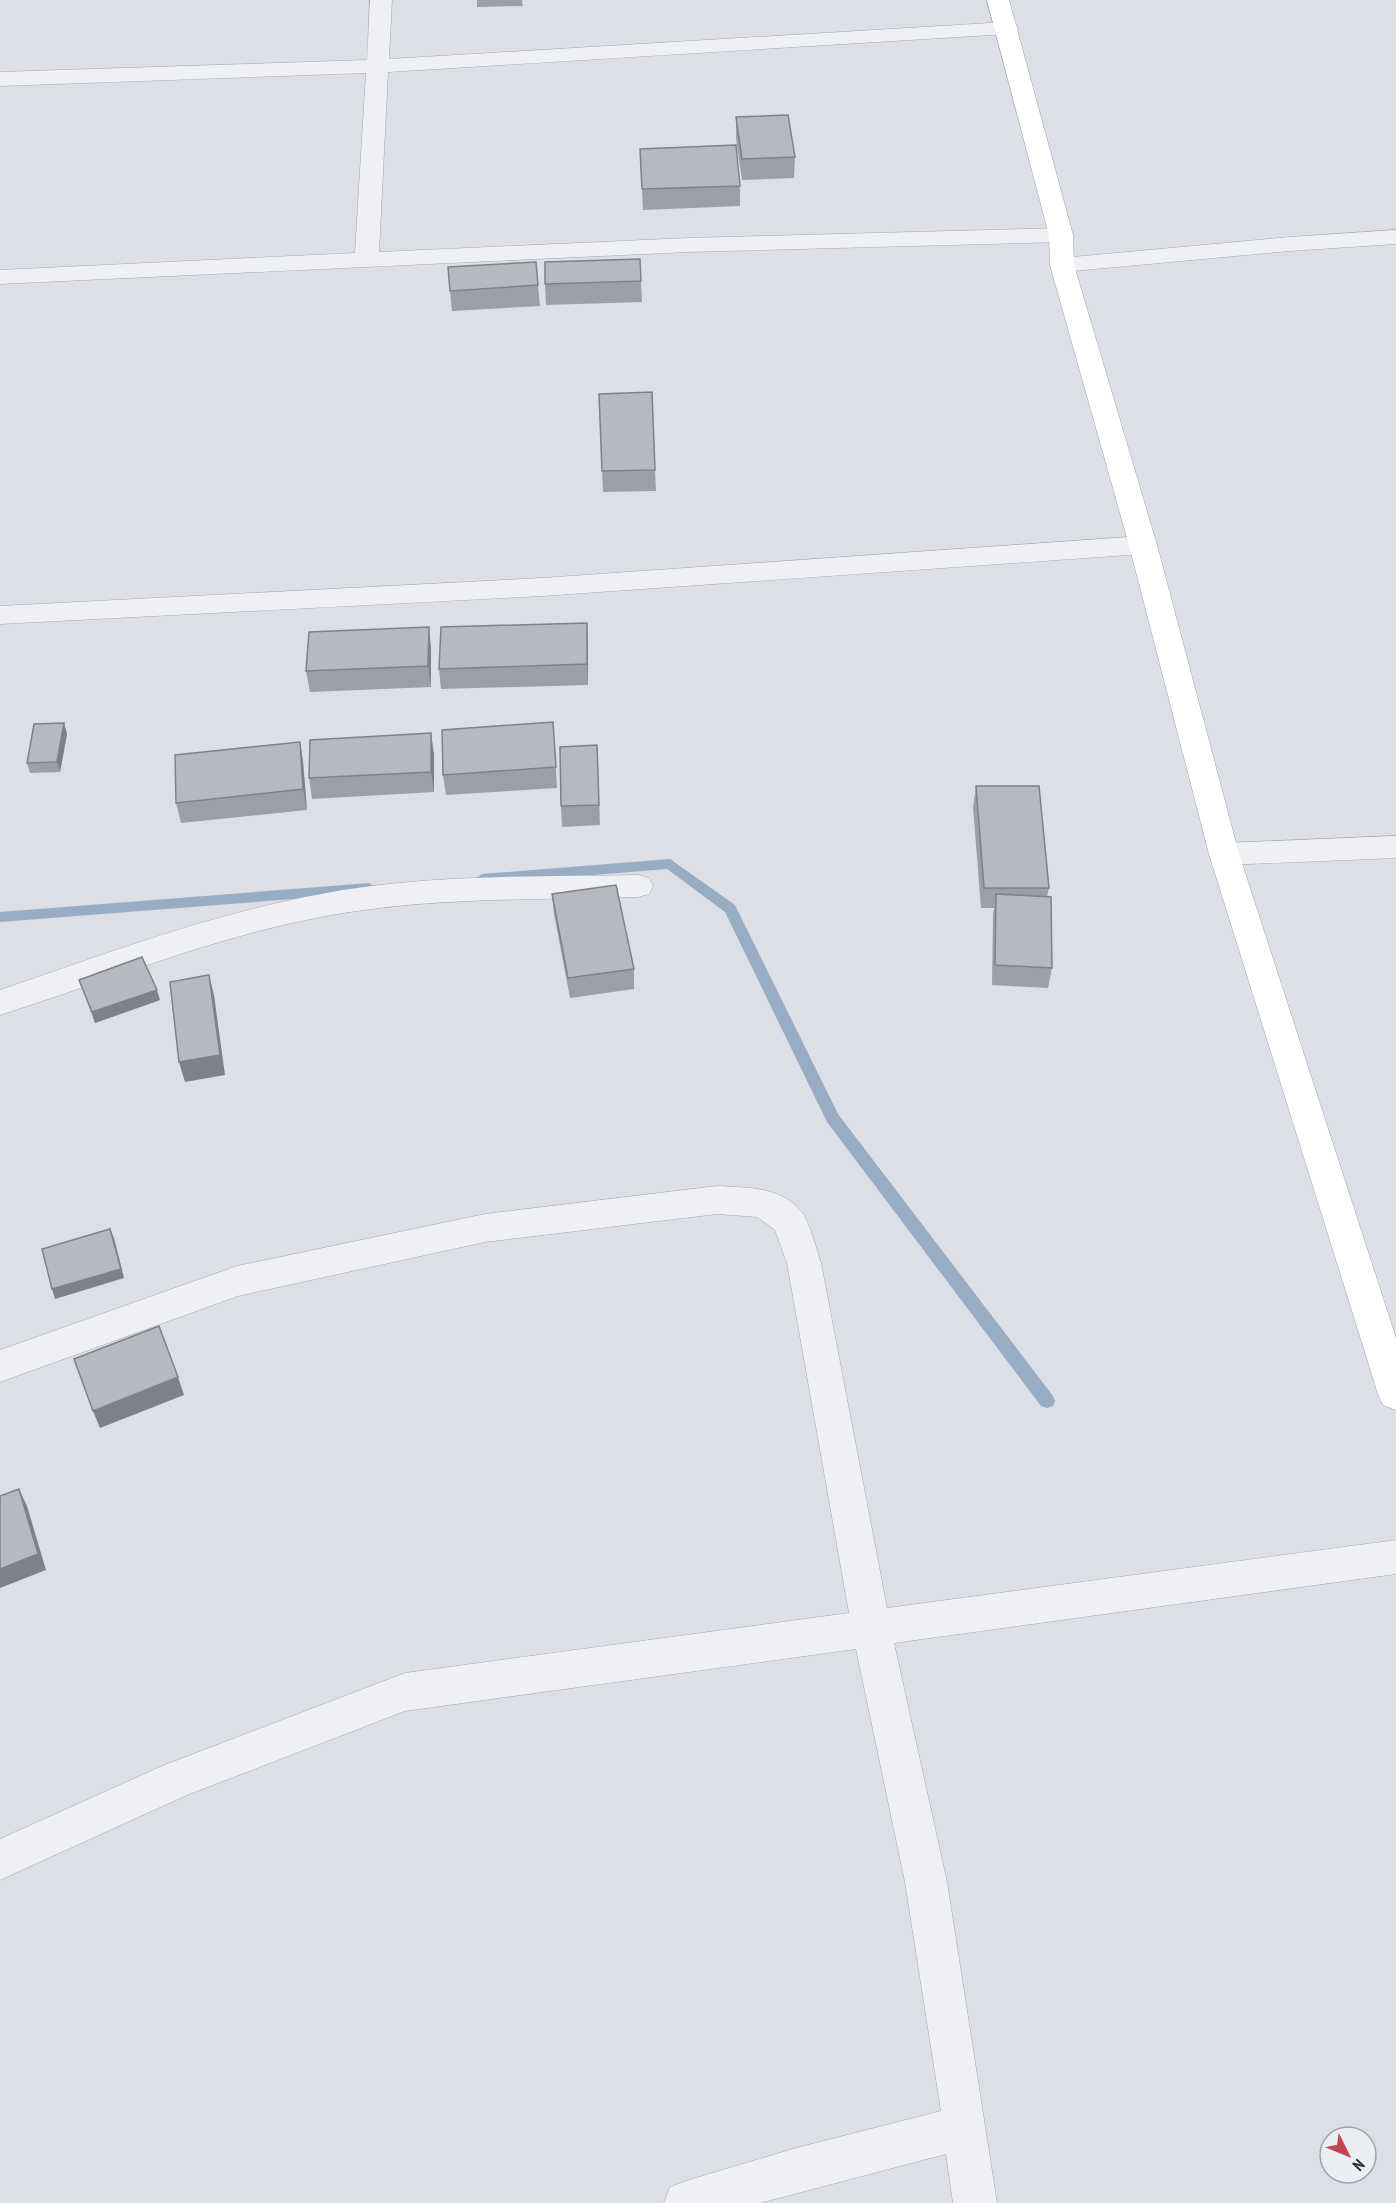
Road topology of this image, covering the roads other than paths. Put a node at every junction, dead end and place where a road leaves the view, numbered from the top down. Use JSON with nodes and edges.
{"nodes":[{"id":1,"x":381,"y":0,"type":"edge"},
{"id":2,"x":998,"y":0,"type":"edge"},
{"id":3,"x":1007,"y":28,"type":"junction"},
{"id":4,"x":377,"y":66,"type":"junction"},
{"id":5,"x":0,"y":79,"type":"edge"},
{"id":6,"x":1061,"y":235,"type":"junction"},
{"id":7,"x":1396,"y":237,"type":"edge"},
{"id":8,"x":366,"y":260,"type":"junction"},
{"id":9,"x":1062,"y":266,"type":"junction"},
{"id":10,"x":0,"y":277,"type":"edge"},
{"id":11,"x":1143,"y":545,"type":"junction"},
{"id":12,"x":0,"y":615,"type":"edge"},
{"id":13,"x":1396,"y":847,"type":"edge"},
{"id":14,"x":1224,"y":854,"type":"junction"},
{"id":15,"x":638,"y":886,"type":"dead end"},
{"id":16,"x":0,"y":1003,"type":"edge"},
{"id":17,"x":0,"y":1366,"type":"edge"},
{"id":18,"x":1396,"y":1394,"type":"edge"},
{"id":19,"x":1396,"y":1557,"type":"edge"},
{"id":20,"x":871,"y":1627,"type":"junction"},
{"id":21,"x":0,"y":1860,"type":"edge"},
{"id":22,"x":965,"y":2127,"type":"junction"},
{"id":23,"x":686,"y":2203,"type":"edge"},
{"id":24,"x":975,"y":2203,"type":"edge"}],
"edges":[{"from":1,"to":4,"type":"street"},
{"from":2,"to":3,"type":"main road"},
{"from":3,"to":4,"type":"street"},
{"from":3,"to":6,"type":"main road"},
{"from":4,"to":5,"type":"street"},
{"from":4,"to":8,"type":"street"},
{"from":6,"to":8,"type":"street"},
{"from":6,"to":9,"type":"main road"},
{"from":7,"to":9,"type":"street"},
{"from":8,"to":10,"type":"street"},
{"from":9,"to":11,"type":"main road"},
{"from":11,"to":12,"type":"street"},
{"from":11,"to":14,"type":"main road"},
{"from":13,"to":14,"type":"street"},
{"from":14,"to":18,"type":"main road"},
{"from":15,"to":16,"type":"street"},
{"from":17,"to":20,"type":"street"},
{"from":19,"to":20,"type":"street"},
{"from":20,"to":21,"type":"street"},
{"from":20,"to":22,"type":"street"},
{"from":22,"to":23,"type":"street"},
{"from":22,"to":24,"type":"street"}]}
